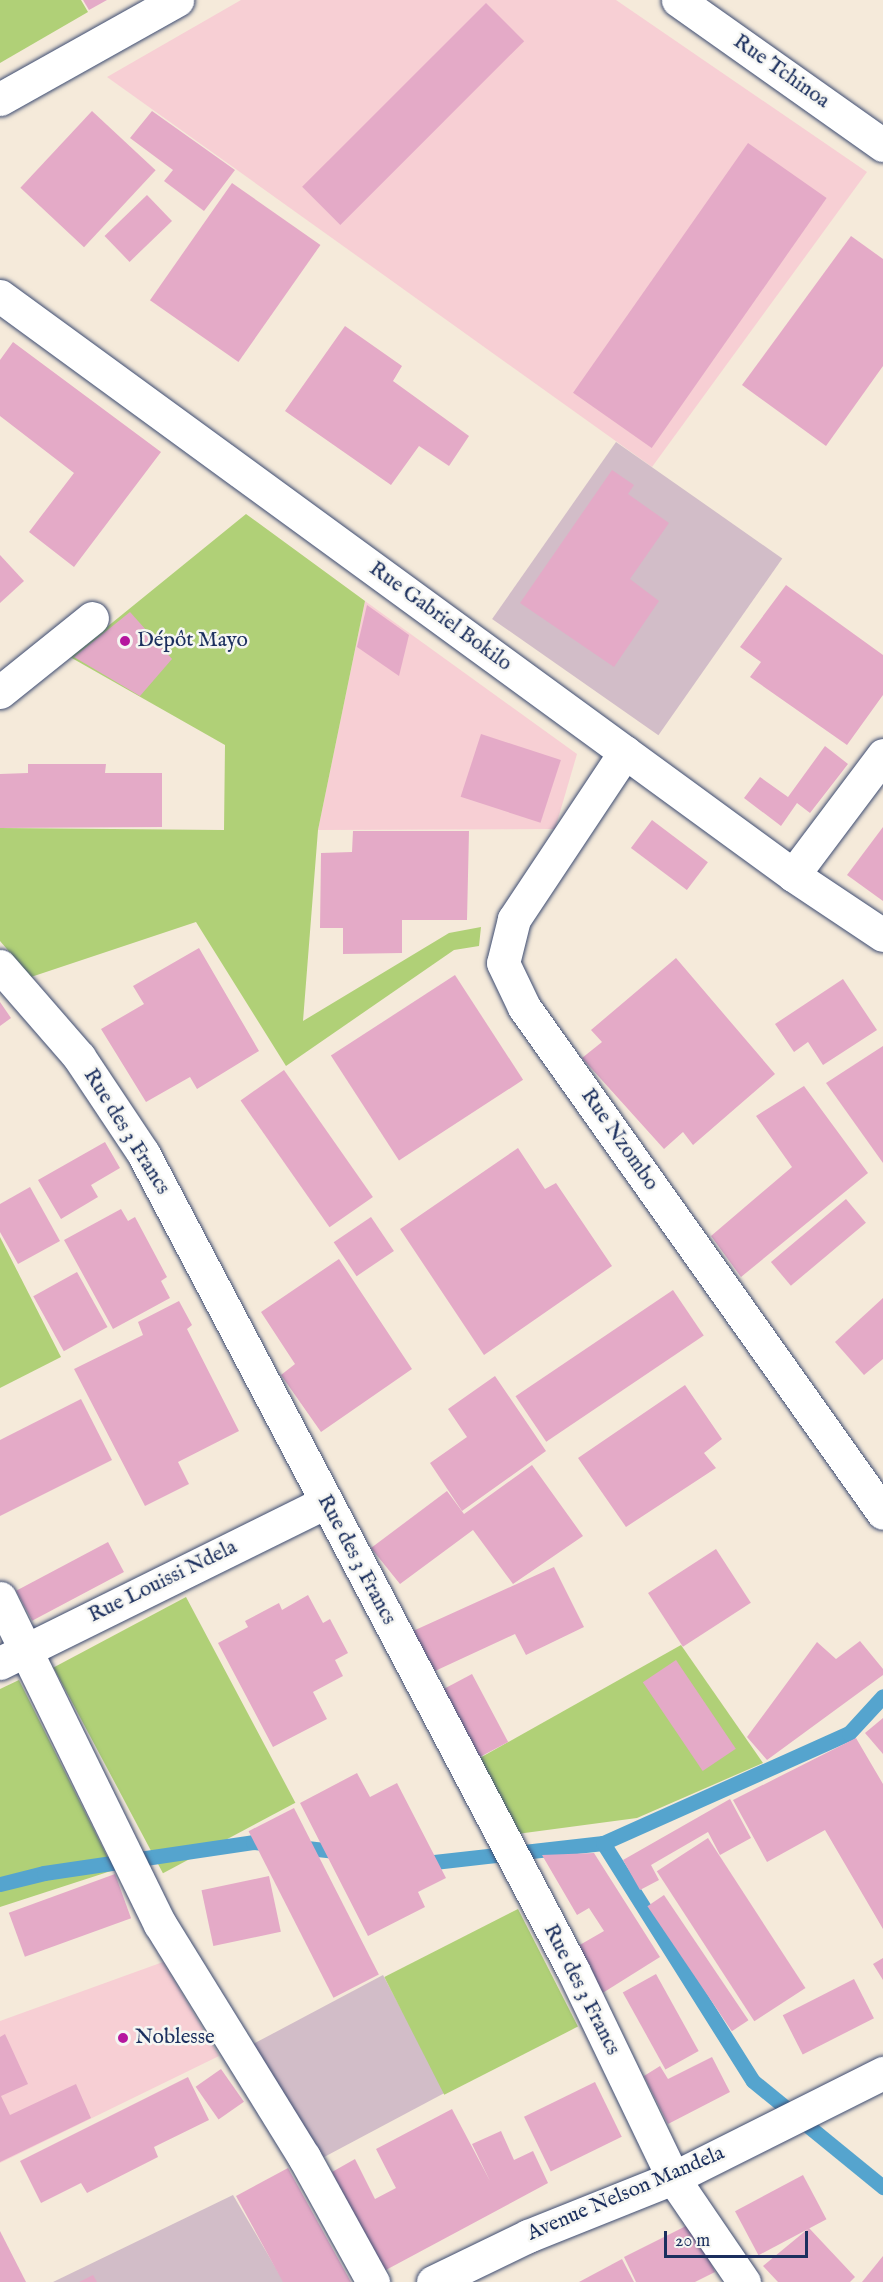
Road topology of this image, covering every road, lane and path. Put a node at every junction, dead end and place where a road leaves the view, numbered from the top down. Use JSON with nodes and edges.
{"nodes":[{"id":1,"x":177,"y":0,"type":"edge"},
{"id":2,"x":678,"y":0,"type":"edge"},
{"id":3,"x":0,"y":99,"type":"edge"},
{"id":4,"x":883,"y":145,"type":"edge"},
{"id":5,"x":0,"y":296,"type":"edge"},
{"id":6,"x":92,"y":618,"type":"dead end"},
{"id":7,"x":0,"y":692,"type":"edge"},
{"id":8,"x":625,"y":752,"type":"junction"},
{"id":9,"x":883,"y":755,"type":"edge"},
{"id":10,"x":793,"y":874,"type":"junction"},
{"id":11,"x":883,"y":935,"type":"edge"},
{"id":12,"x":0,"y":966,"type":"edge"},
{"id":13,"x":326,"y":1502,"type":"junction"},
{"id":14,"x":883,"y":1513,"type":"edge"},
{"id":15,"x":0,"y":1598,"type":"edge"},
{"id":16,"x":13,"y":1657,"type":"edge"},
{"id":17,"x":883,"y":2073,"type":"edge"},
{"id":18,"x":673,"y":2178,"type":"junction"},
{"id":19,"x":373,"y":2282,"type":"edge"},
{"id":20,"x":433,"y":2282,"type":"edge"},
{"id":21,"x":744,"y":2282,"type":"edge"}],
"edges":[{"from":1,"to":3,"type":"street"},
{"from":2,"to":4,"type":"street","name":"Rue Tchinoa"},
{"from":5,"to":8,"type":"street","name":"Rue Gabriel Bokilo"},
{"from":6,"to":7,"type":"street"},
{"from":8,"to":10,"type":"street","name":"Rue Gabriel Bokilo"},
{"from":8,"to":14,"type":"street","name":"Rue Nzombo"},
{"from":9,"to":10,"type":"street"},
{"from":10,"to":11,"type":"street","name":"Rue Gabriel Bokilo"},
{"from":12,"to":13,"type":"street","name":"Rue des 3 Francs"},
{"from":13,"to":16,"type":"street","name":"Rue Louissi Ndela"},
{"from":13,"to":18,"type":"street","name":"Rue des 3 Francs"},
{"from":15,"to":16,"type":"street"},
{"from":16,"to":19,"type":"street"},
{"from":17,"to":18,"type":"street","name":"Avenue Nelson Mandela"},
{"from":18,"to":20,"type":"street","name":"Avenue Nelson Mandela"},
{"from":18,"to":21,"type":"street","name":"Rue des 3 Francs"}]}
